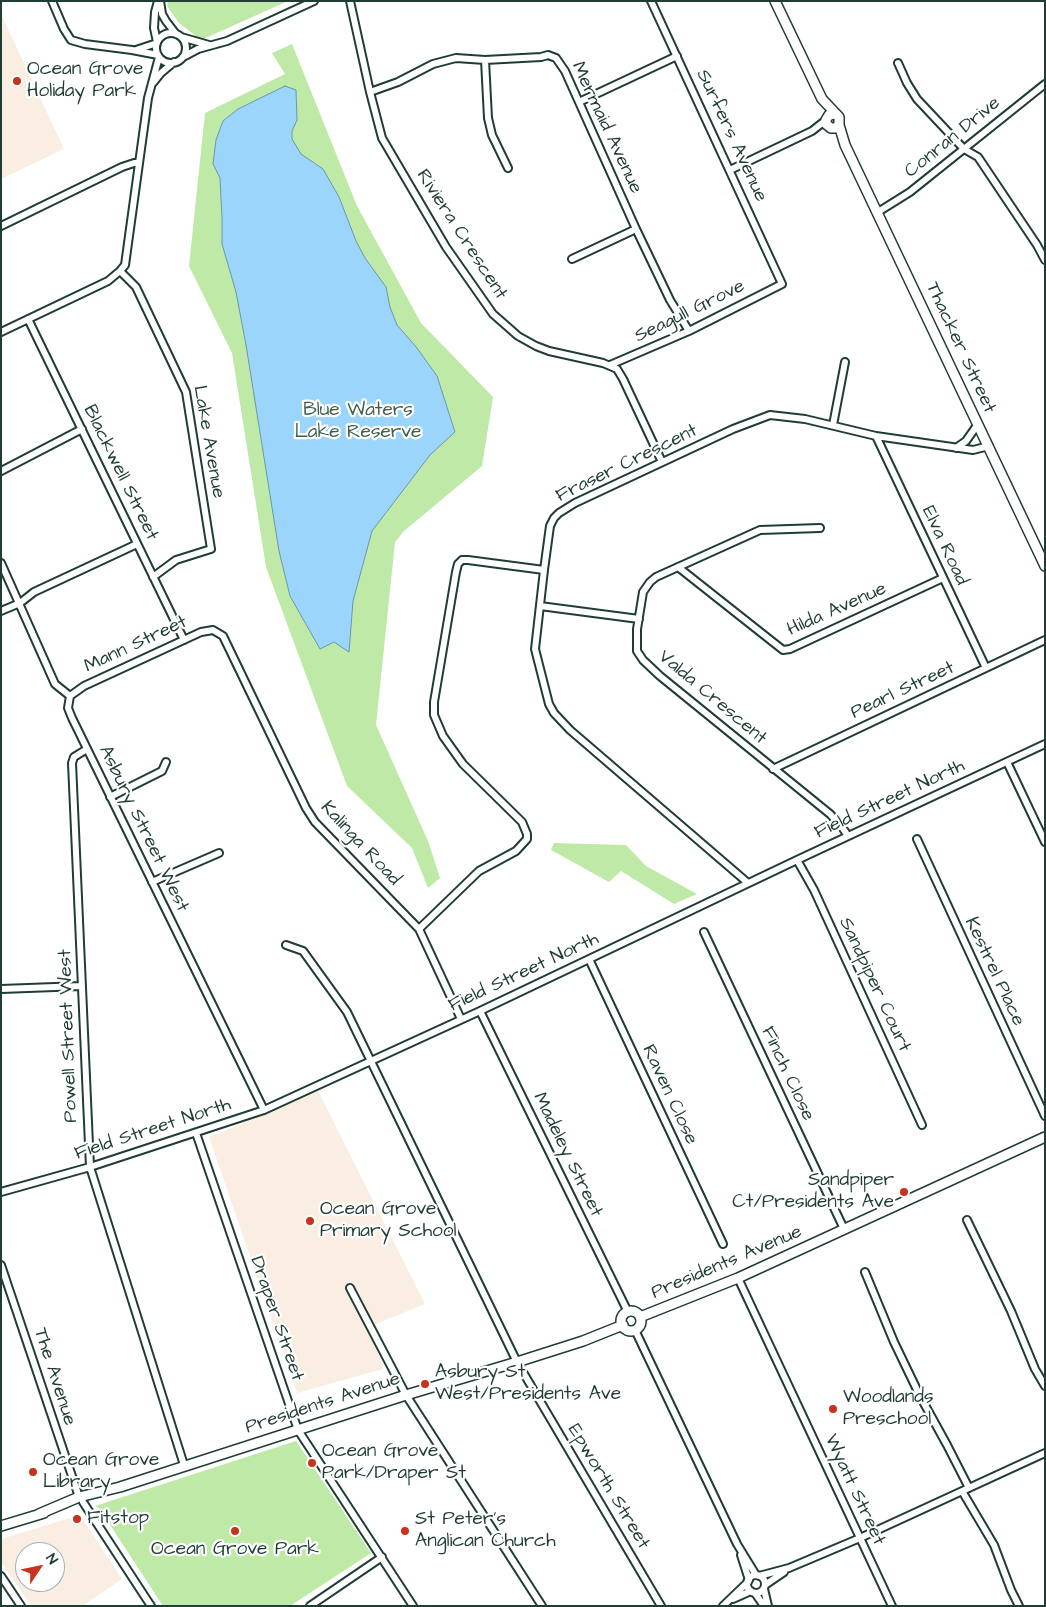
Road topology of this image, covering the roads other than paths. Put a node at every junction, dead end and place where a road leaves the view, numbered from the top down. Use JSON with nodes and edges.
{"nodes":[{"id":1,"x":52,"y":1,"type":"edge"},
{"id":2,"x":159,"y":1,"type":"edge"},
{"id":3,"x":314,"y":1,"type":"edge"},
{"id":4,"x":350,"y":1,"type":"edge"},
{"id":5,"x":651,"y":1,"type":"edge"},
{"id":6,"x":775,"y":1,"type":"edge"},
{"id":7,"x":178,"y":36,"type":"junction"},
{"id":8,"x":157,"y":43,"type":"junction"},
{"id":9,"x":210,"y":45,"type":"junction"},
{"id":10,"x":132,"y":50,"type":"junction"},
{"id":11,"x":158,"y":56,"type":"junction"},
{"id":12,"x":677,"y":56,"type":"junction"},
{"id":13,"x":183,"y":57,"type":"junction"},
{"id":14,"x":485,"y":60,"type":"junction"},
{"id":15,"x":174,"y":62,"type":"junction"},
{"id":16,"x":898,"y":63,"type":"dead end"},
{"id":17,"x":1045,"y":84,"type":"edge"},
{"id":18,"x":151,"y":86,"type":"junction"},
{"id":19,"x":370,"y":92,"type":"junction"},
{"id":20,"x":579,"y":102,"type":"junction"},
{"id":21,"x":831,"y":122,"type":"junction"},
{"id":22,"x":964,"y":149,"type":"junction"},
{"id":23,"x":139,"y":164,"type":"junction"},
{"id":24,"x":508,"y":168,"type":"dead end"},
{"id":25,"x":730,"y":170,"type":"junction"},
{"id":26,"x":878,"y":212,"type":"junction"},
{"id":27,"x":1,"y":226,"type":"edge"},
{"id":28,"x":636,"y":229,"type":"junction"},
{"id":29,"x":572,"y":259,"type":"dead end"},
{"id":30,"x":1045,"y":260,"type":"edge"},
{"id":31,"x":120,"y":271,"type":"junction"},
{"id":32,"x":782,"y":284,"type":"joint"},
{"id":33,"x":28,"y":320,"type":"junction"},
{"id":34,"x":690,"y":331,"type":"junction"},
{"id":35,"x":1,"y":332,"type":"edge"},
{"id":36,"x":845,"y":362,"type":"dead end"},
{"id":37,"x":610,"y":366,"type":"junction"},
{"id":38,"x":978,"y":424,"type":"junction"},
{"id":39,"x":833,"y":425,"type":"junction"},
{"id":40,"x":82,"y":430,"type":"junction"},
{"id":41,"x":876,"y":436,"type":"junction"},
{"id":42,"x":989,"y":446,"type":"junction"},
{"id":43,"x":956,"y":448,"type":"junction"},
{"id":44,"x":662,"y":462,"type":"junction"},
{"id":45,"x":1,"y":471,"type":"edge"},
{"id":46,"x":820,"y":528,"type":"dead end"},
{"id":47,"x":137,"y":544,"type":"junction"},
{"id":48,"x":1,"y":563,"type":"edge"},
{"id":49,"x":678,"y":566,"type":"junction"},
{"id":50,"x":1045,"y":566,"type":"edge"},
{"id":51,"x":544,"y":570,"type":"junction"},
{"id":52,"x":153,"y":577,"type":"junction"},
{"id":53,"x":943,"y":578,"type":"junction"},
{"id":54,"x":20,"y":603,"type":"junction"},
{"id":55,"x":540,"y":606,"type":"junction"},
{"id":56,"x":1,"y":611,"type":"edge"},
{"id":57,"x":639,"y":619,"type":"junction"},
{"id":58,"x":218,"y":632,"type":"joint"},
{"id":59,"x":184,"y":640,"type":"junction"},
{"id":60,"x":1045,"y":640,"type":"edge"},
{"id":61,"x":986,"y":668,"type":"junction"},
{"id":62,"x":70,"y":696,"type":"junction"},
{"id":63,"x":1045,"y":744,"type":"edge"},
{"id":64,"x":87,"y":749,"type":"junction"},
{"id":65,"x":166,"y":762,"type":"dead end"},
{"id":66,"x":1007,"y":762,"type":"junction"},
{"id":67,"x":773,"y":769,"type":"junction"},
{"id":68,"x":110,"y":796,"type":"junction"},
{"id":69,"x":848,"y":836,"type":"junction"},
{"id":70,"x":917,"y":839,"type":"dead end"},
{"id":71,"x":1045,"y":842,"type":"edge"},
{"id":72,"x":218,"y":852,"type":"dead end"},
{"id":73,"x":797,"y":860,"type":"junction"},
{"id":74,"x":152,"y":882,"type":"junction"},
{"id":75,"x":748,"y":883,"type":"junction"},
{"id":76,"x":419,"y":929,"type":"junction"},
{"id":77,"x":704,"y":932,"type":"dead end"},
{"id":78,"x":286,"y":945,"type":"dead end"},
{"id":79,"x":588,"y":959,"type":"junction"},
{"id":80,"x":82,"y":986,"type":"junction"},
{"id":81,"x":1,"y":989,"type":"edge"},
{"id":82,"x":480,"y":1011,"type":"junction"},
{"id":83,"x":461,"y":1019,"type":"junction"},
{"id":84,"x":370,"y":1060,"type":"junction"},
{"id":85,"x":264,"y":1110,"type":"junction"},
{"id":86,"x":1045,"y":1116,"type":"edge"},
{"id":87,"x":922,"y":1125,"type":"dead end"},
{"id":88,"x":196,"y":1133,"type":"junction"},
{"id":89,"x":1045,"y":1137,"type":"edge"},
{"id":90,"x":90,"y":1167,"type":"junction"},
{"id":91,"x":1,"y":1192,"type":"edge"},
{"id":92,"x":967,"y":1220,"type":"dead end"},
{"id":93,"x":844,"y":1229,"type":"junction"},
{"id":94,"x":723,"y":1244,"type":"dead end"},
{"id":95,"x":1,"y":1265,"type":"edge"},
{"id":96,"x":865,"y":1272,"type":"dead end"},
{"id":97,"x":738,"y":1278,"type":"junction"},
{"id":98,"x":350,"y":1288,"type":"dead end"},
{"id":99,"x":628,"y":1312,"type":"junction"},
{"id":100,"x":640,"y":1317,"type":"junction"},
{"id":101,"x":622,"y":1325,"type":"junction"},
{"id":102,"x":635,"y":1330,"type":"junction"},
{"id":103,"x":517,"y":1362,"type":"junction"},
{"id":104,"x":1045,"y":1386,"type":"edge"},
{"id":105,"x":406,"y":1395,"type":"junction"},
{"id":106,"x":298,"y":1430,"type":"junction"},
{"id":107,"x":1045,"y":1453,"type":"edge"},
{"id":108,"x":184,"y":1465,"type":"junction"},
{"id":109,"x":969,"y":1488,"type":"junction"},
{"id":110,"x":962,"y":1491,"type":"junction"},
{"id":111,"x":81,"y":1500,"type":"junction"},
{"id":112,"x":1,"y":1526,"type":"edge"},
{"id":113,"x":860,"y":1538,"type":"junction"},
{"id":114,"x":737,"y":1544,"type":"junction"},
{"id":115,"x":382,"y":1557,"type":"junction"},
{"id":116,"x":789,"y":1568,"type":"junction"},
{"id":117,"x":1,"y":1576,"type":"edge"},
{"id":118,"x":758,"y":1576,"type":"junction"},
{"id":119,"x":748,"y":1581,"type":"junction"},
{"id":120,"x":764,"y":1587,"type":"junction"},
{"id":121,"x":753,"y":1592,"type":"junction"},
{"id":122,"x":730,"y":1601,"type":"junction"},
{"id":123,"x":21,"y":1606,"type":"edge"},
{"id":124,"x":151,"y":1606,"type":"edge"},
{"id":125,"x":310,"y":1606,"type":"edge"},
{"id":126,"x":413,"y":1606,"type":"edge"},
{"id":127,"x":542,"y":1606,"type":"edge"},
{"id":128,"x":661,"y":1606,"type":"edge"},
{"id":129,"x":723,"y":1606,"type":"edge"},
{"id":130,"x":764,"y":1606,"type":"edge"},
{"id":131,"x":768,"y":1606,"type":"edge"},
{"id":132,"x":892,"y":1606,"type":"edge"},
{"id":133,"x":1019,"y":1606,"type":"edge"}],
"edges":[{"from":1,"to":10,"type":"street"},
{"from":2,"to":7,"type":"street"},
{"from":2,"to":8,"type":"street"},
{"from":3,"to":9,"type":"street"},
{"from":4,"to":19,"type":"street","name":"Riviera Crescent"},
{"from":5,"to":12,"type":"street","name":"Surfers Avenue"},
{"from":6,"to":21,"type":"street","name":"Thacker Street"},
{"from":7,"to":8,"type":"street"},
{"from":7,"to":9,"type":"street"},
{"from":7,"to":13,"type":"street"},
{"from":8,"to":10,"type":"street"},
{"from":8,"to":11,"type":"street"},
{"from":9,"to":13,"type":"street"},
{"from":10,"to":11,"type":"street"},
{"from":11,"to":15,"type":"street"},
{"from":11,"to":18,"type":"street"},
{"from":12,"to":20,"type":"street"},
{"from":12,"to":25,"type":"street","name":"Surfers Avenue"},
{"from":13,"to":15,"type":"street"},
{"from":14,"to":19,"type":"street","name":"Mermaid Avenue"},
{"from":14,"to":20,"type":"street","name":"Mermaid Avenue"},
{"from":14,"to":24,"type":"street"},
{"from":15,"to":18,"type":"street"},
{"from":16,"to":22,"type":"street"},
{"from":17,"to":22,"type":"street","name":"Conran Drive"},
{"from":18,"to":23,"type":"street"},
{"from":19,"to":37,"type":"street","name":"Riviera Crescent"},
{"from":20,"to":28,"type":"street","name":"Mermaid Avenue"},
{"from":21,"to":25,"type":"street"},
{"from":21,"to":26,"type":"street","name":"Thacker Street"},
{"from":22,"to":26,"type":"street","name":"Conran Drive"},
{"from":22,"to":30,"type":"street"},
{"from":23,"to":27,"type":"street"},
{"from":23,"to":31,"type":"street"},
{"from":25,"to":32,"type":"street","name":"Surfers Avenue"},
{"from":26,"to":38,"type":"street","name":"Thacker Street"},
{"from":28,"to":29,"type":"street"},
{"from":28,"to":34,"type":"street","name":"Mermaid Avenue"},
{"from":31,"to":33,"type":"street"},
{"from":31,"to":52,"type":"street","name":"Lake Avenue"},
{"from":32,"to":34,"type":"street","name":"Seagull Grove"},
{"from":33,"to":35,"type":"street"},
{"from":33,"to":40,"type":"street","name":"Blackwell Street"},
{"from":34,"to":37,"type":"street","name":"Seagull Grove"},
{"from":36,"to":39,"type":"street"},
{"from":37,"to":44,"type":"street"},
{"from":38,"to":42,"type":"street","name":"Thacker Street"},
{"from":38,"to":43,"type":"street"},
{"from":39,"to":41,"type":"street","name":"Fraser Crescent"},
{"from":39,"to":44,"type":"street","name":"Fraser Crescent"},
{"from":40,"to":45,"type":"street"},
{"from":40,"to":47,"type":"street","name":"Blackwell Street"},
{"from":41,"to":43,"type":"street","name":"Fraser Crescent"},
{"from":41,"to":53,"type":"street","name":"Elva Road"},
{"from":42,"to":43,"type":"street","name":"Fraser Crescent"},
{"from":42,"to":50,"type":"street","name":"Thacker Street"},
{"from":44,"to":51,"type":"street","name":"Fraser Crescent"},
{"from":46,"to":49,"type":"street","name":"Valda Crescent"},
{"from":47,"to":52,"type":"street","name":"Blackwell Street"},
{"from":47,"to":54,"type":"street"},
{"from":48,"to":54,"type":"street"},
{"from":49,"to":53,"type":"street","name":"Hilda Avenue"},
{"from":49,"to":57,"type":"street","name":"Valda Crescent"},
{"from":51,"to":55,"type":"street","name":"Fraser Crescent"},
{"from":51,"to":76,"type":"street"},
{"from":52,"to":59,"type":"street","name":"Blackwell Street"},
{"from":53,"to":61,"type":"street","name":"Elva Road"},
{"from":54,"to":56,"type":"street"},
{"from":54,"to":62,"type":"street"},
{"from":55,"to":57,"type":"street"},
{"from":55,"to":75,"type":"street","name":"Fraser Crescent"},
{"from":57,"to":67,"type":"street","name":"Valda Crescent"},
{"from":58,"to":59,"type":"street","name":"Mann Street"},
{"from":58,"to":76,"type":"street","name":"Kalinga Road"},
{"from":59,"to":62,"type":"street","name":"Mann Street"},
{"from":60,"to":61,"type":"street","name":"Pearl Street"},
{"from":61,"to":67,"type":"street","name":"Pearl Street"},
{"from":62,"to":64,"type":"street","name":"Asbury Street West"},
{"from":63,"to":66,"type":"street","name":"Field Street North"},
{"from":64,"to":68,"type":"street","name":"Asbury Street West"},
{"from":64,"to":80,"type":"street","name":"Powell Street West"},
{"from":65,"to":68,"type":"street"},
{"from":66,"to":69,"type":"street","name":"Field Street North"},
{"from":66,"to":71,"type":"street"},
{"from":67,"to":69,"type":"street","name":"Valda Crescent"},
{"from":68,"to":74,"type":"street","name":"Asbury Street West"},
{"from":69,"to":73,"type":"street","name":"Field Street North"},
{"from":70,"to":86,"type":"street","name":"Kestrel Place"},
{"from":72,"to":74,"type":"street"},
{"from":73,"to":75,"type":"street","name":"Field Street North"},
{"from":73,"to":87,"type":"street","name":"Sandpiper Court"},
{"from":74,"to":85,"type":"street","name":"Asbury Street West"},
{"from":75,"to":79,"type":"street","name":"Field Street North"},
{"from":76,"to":83,"type":"street","name":"Kalinga Road"},
{"from":77,"to":93,"type":"street","name":"Finch Close"},
{"from":78,"to":84,"type":"street","name":"Epworth Street"},
{"from":79,"to":82,"type":"street","name":"Field Street North"},
{"from":79,"to":94,"type":"street","name":"Raven Close"},
{"from":80,"to":81,"type":"street"},
{"from":80,"to":90,"type":"street","name":"Powell Street West"},
{"from":82,"to":83,"type":"street","name":"Field Street North"},
{"from":82,"to":99,"type":"street","name":"Madeley Street"},
{"from":83,"to":84,"type":"street","name":"Field Street North"},
{"from":84,"to":85,"type":"street","name":"Field Street North"},
{"from":84,"to":103,"type":"street","name":"Epworth Street"},
{"from":85,"to":88,"type":"street","name":"Field Street North"},
{"from":88,"to":90,"type":"street","name":"Field Street North"},
{"from":88,"to":106,"type":"street","name":"Draper Street"},
{"from":89,"to":93,"type":"street","name":"Presidents Avenue"},
{"from":90,"to":91,"type":"street","name":"Field Street North"},
{"from":90,"to":108,"type":"street","name":"Powell Street West"},
{"from":92,"to":104,"type":"street"},
{"from":93,"to":97,"type":"street","name":"Presidents Avenue"},
{"from":95,"to":111,"type":"street","name":"The Avenue"},
{"from":96,"to":109,"type":"street"},
{"from":97,"to":100,"type":"street","name":"Presidents Avenue"},
{"from":97,"to":113,"type":"street","name":"Wyatt Street"},
{"from":98,"to":105,"type":"street"},
{"from":99,"to":100,"type":"street"},
{"from":99,"to":101,"type":"street"},
{"from":100,"to":102,"type":"street"},
{"from":101,"to":102,"type":"street"},
{"from":101,"to":103,"type":"street","name":"Presidents Avenue"},
{"from":102,"to":114,"type":"street"},
{"from":103,"to":105,"type":"street","name":"Presidents Avenue"},
{"from":103,"to":128,"type":"street","name":"Epworth Street"},
{"from":105,"to":106,"type":"street","name":"Presidents Avenue"},
{"from":105,"to":127,"type":"street"},
{"from":106,"to":108,"type":"street","name":"Presidents Avenue"},
{"from":106,"to":115,"type":"street","name":"Draper Street"},
{"from":107,"to":109,"type":"street"},
{"from":108,"to":111,"type":"street","name":"Presidents Avenue"},
{"from":109,"to":110,"type":"street"},
{"from":110,"to":113,"type":"street"},
{"from":110,"to":133,"type":"street"},
{"from":111,"to":112,"type":"street","name":"Presidents Avenue"},
{"from":111,"to":124,"type":"street","name":"The Avenue"},
{"from":113,"to":116,"type":"street"},
{"from":113,"to":132,"type":"street","name":"Wyatt Street"},
{"from":114,"to":118,"type":"street"},
{"from":114,"to":119,"type":"street"},
{"from":115,"to":125,"type":"street"},
{"from":115,"to":126,"type":"street","name":"Draper Street"},
{"from":116,"to":118,"type":"street"},
{"from":116,"to":120,"type":"street"},
{"from":117,"to":123,"type":"street"},
{"from":118,"to":119,"type":"street"},
{"from":118,"to":120,"type":"street"},
{"from":119,"to":121,"type":"street"},
{"from":119,"to":122,"type":"street"},
{"from":120,"to":121,"type":"street"},
{"from":120,"to":131,"type":"street"},
{"from":121,"to":122,"type":"street"},
{"from":121,"to":130,"type":"street"},
{"from":122,"to":129,"type":"street"}]}
